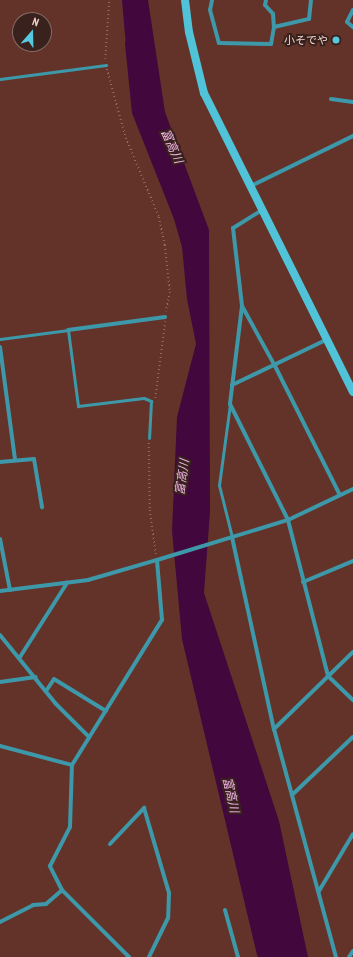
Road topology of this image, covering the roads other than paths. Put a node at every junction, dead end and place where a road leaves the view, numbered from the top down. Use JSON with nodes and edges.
{"nodes":[{"id":1,"x":185,"y":0,"type":"edge"},
{"id":2,"x":212,"y":0,"type":"edge"},
{"id":3,"x":266,"y":0,"type":"edge"},
{"id":4,"x":311,"y":0,"type":"edge"},
{"id":5,"x":353,"y":10,"type":"edge"},
{"id":6,"x":274,"y":27,"type":"junction"},
{"id":7,"x":353,"y":28,"type":"edge"},
{"id":8,"x":106,"y":65,"type":"road end"},
{"id":9,"x":0,"y":79,"type":"edge"},
{"id":10,"x":331,"y":99,"type":"dead end"},
{"id":11,"x":353,"y":102,"type":"edge"},
{"id":12,"x":353,"y":136,"type":"edge"},
{"id":13,"x":250,"y":187,"type":"junction"},
{"id":14,"x":262,"y":210,"type":"junction"},
{"id":15,"x":242,"y":306,"type":"junction"},
{"id":16,"x":165,"y":317,"type":"road end"},
{"id":17,"x":68,"y":330,"type":"junction"},
{"id":18,"x":0,"y":339,"type":"edge"},
{"id":19,"x":326,"y":340,"type":"junction"},
{"id":20,"x":0,"y":347,"type":"edge"},
{"id":21,"x":275,"y":366,"type":"junction"},
{"id":22,"x":232,"y":385,"type":"junction"},
{"id":23,"x":353,"y":392,"type":"edge"},
{"id":24,"x":230,"y":404,"type":"junction"},
{"id":25,"x":149,"y":438,"type":"road end"},
{"id":26,"x":16,"y":460,"type":"junction"},
{"id":27,"x":0,"y":462,"type":"edge"},
{"id":28,"x":353,"y":489,"type":"edge"},
{"id":29,"x":340,"y":495,"type":"junction"},
{"id":30,"x":42,"y":507,"type":"dead end"},
{"id":31,"x":288,"y":520,"type":"junction"},
{"id":32,"x":232,"y":537,"type":"junction"},
{"id":33,"x":0,"y":539,"type":"edge"},
{"id":34,"x":157,"y":560,"type":"junction"},
{"id":35,"x":353,"y":561,"type":"edge"},
{"id":36,"x":303,"y":582,"type":"junction"},
{"id":37,"x":68,"y":583,"type":"junction"},
{"id":38,"x":10,"y":590,"type":"junction"},
{"id":39,"x":0,"y":591,"type":"edge"},
{"id":40,"x":0,"y":635,"type":"edge"},
{"id":41,"x":353,"y":652,"type":"edge"},
{"id":42,"x":20,"y":657,"type":"junction"},
{"id":43,"x":328,"y":676,"type":"junction"},
{"id":44,"x":36,"y":677,"type":"junction"},
{"id":45,"x":0,"y":682,"type":"edge"},
{"id":46,"x":46,"y":691,"type":"junction"},
{"id":47,"x":353,"y":700,"type":"edge"},
{"id":48,"x":106,"y":711,"type":"junction"},
{"id":49,"x":274,"y":729,"type":"junction"},
{"id":50,"x":89,"y":737,"type":"junction"},
{"id":51,"x":353,"y":737,"type":"edge"},
{"id":52,"x":0,"y":746,"type":"edge"},
{"id":53,"x":72,"y":765,"type":"junction"},
{"id":54,"x":292,"y":795,"type":"junction"},
{"id":55,"x":353,"y":834,"type":"edge"},
{"id":56,"x":110,"y":844,"type":"dead end"},
{"id":57,"x":62,"y":890,"type":"junction"},
{"id":58,"x":319,"y":891,"type":"junction"},
{"id":59,"x":225,"y":910,"type":"dead end"},
{"id":60,"x":0,"y":922,"type":"edge"},
{"id":61,"x":353,"y":951,"type":"edge"},
{"id":62,"x":129,"y":957,"type":"edge"},
{"id":63,"x":149,"y":957,"type":"edge"},
{"id":64,"x":238,"y":957,"type":"edge"},
{"id":65,"x":336,"y":957,"type":"edge"},
{"id":66,"x":349,"y":957,"type":"edge"}],
"edges":[{"from":1,"to":13,"type":"street"},
{"from":2,"to":6,"type":"street"},
{"from":3,"to":6,"type":"street"},
{"from":4,"to":6,"type":"street"},
{"from":5,"to":7,"type":"street"},
{"from":8,"to":9,"type":"lane"},
{"from":10,"to":11,"type":"street"},
{"from":12,"to":13,"type":"street"},
{"from":13,"to":14,"type":"street"},
{"from":14,"to":15,"type":"street"},
{"from":14,"to":19,"type":"street"},
{"from":15,"to":21,"type":"street"},
{"from":15,"to":22,"type":"street"},
{"from":16,"to":17,"type":"street"},
{"from":17,"to":18,"type":"lane"},
{"from":17,"to":25,"type":"lane"},
{"from":19,"to":21,"type":"street"},
{"from":19,"to":23,"type":"street"},
{"from":20,"to":26,"type":"street"},
{"from":21,"to":22,"type":"street"},
{"from":21,"to":29,"type":"street"},
{"from":22,"to":24,"type":"street"},
{"from":24,"to":31,"type":"street"},
{"from":24,"to":32,"type":"lane"},
{"from":26,"to":27,"type":"street"},
{"from":26,"to":30,"type":"street"},
{"from":28,"to":29,"type":"street"},
{"from":29,"to":31,"type":"street"},
{"from":31,"to":32,"type":"street"},
{"from":31,"to":36,"type":"street"},
{"from":32,"to":34,"type":"street"},
{"from":32,"to":49,"type":"street"},
{"from":33,"to":38,"type":"street"},
{"from":34,"to":37,"type":"street"},
{"from":34,"to":48,"type":"street"},
{"from":35,"to":36,"type":"street"},
{"from":36,"to":43,"type":"street"},
{"from":37,"to":38,"type":"street"},
{"from":37,"to":42,"type":"street"},
{"from":38,"to":39,"type":"street"},
{"from":40,"to":42,"type":"street"},
{"from":41,"to":43,"type":"street"},
{"from":42,"to":44,"type":"street"},
{"from":43,"to":47,"type":"street"},
{"from":43,"to":49,"type":"street"},
{"from":44,"to":45,"type":"street"},
{"from":44,"to":46,"type":"street"},
{"from":46,"to":48,"type":"street"},
{"from":46,"to":50,"type":"street"},
{"from":48,"to":50,"type":"street"},
{"from":49,"to":54,"type":"street"},
{"from":50,"to":53,"type":"street"},
{"from":51,"to":54,"type":"street"},
{"from":52,"to":53,"type":"street"},
{"from":53,"to":57,"type":"street"},
{"from":54,"to":58,"type":"street"},
{"from":55,"to":58,"type":"street"},
{"from":56,"to":63,"type":"street"},
{"from":57,"to":60,"type":"street"},
{"from":57,"to":62,"type":"street"},
{"from":58,"to":65,"type":"street"},
{"from":59,"to":64,"type":"street"},
{"from":61,"to":66,"type":"street"}]}
